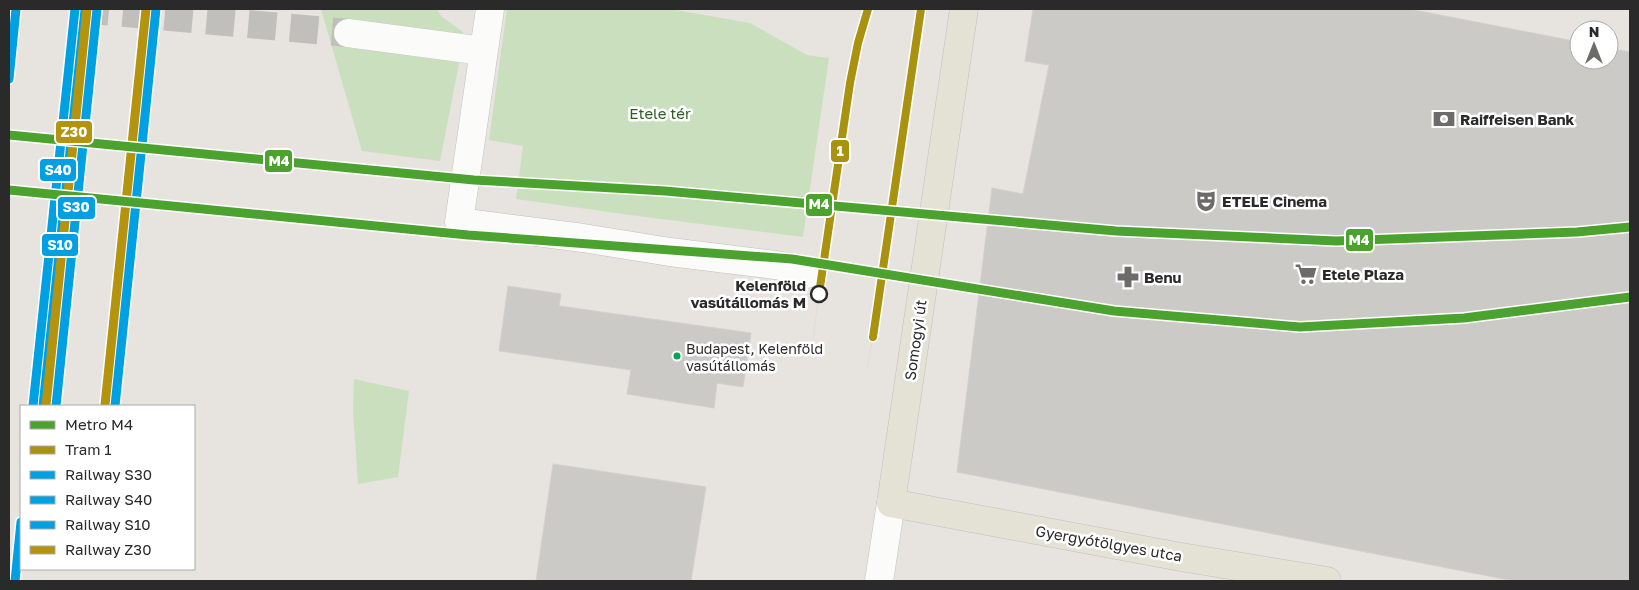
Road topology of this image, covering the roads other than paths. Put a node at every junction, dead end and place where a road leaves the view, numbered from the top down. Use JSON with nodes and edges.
{"nodes":[{"id":1,"x":490,"y":9,"type":"edge"},
{"id":2,"x":964,"y":9,"type":"edge"},
{"id":3,"x":348,"y":33,"type":"tunnel mouth"},
{"id":4,"x":483,"y":51,"type":"junction"},
{"id":5,"x":806,"y":274,"type":"dead end"},
{"id":6,"x":891,"y":503,"type":"junction"},
{"id":7,"x":880,"y":581,"type":"edge"},
{"id":8,"x":1327,"y":581,"type":"edge"}],
"edges":[{"from":1,"to":4,"type":"street"},
{"from":2,"to":6,"type":"main road","name":"Somogyi út"},
{"from":3,"to":4,"type":"street"},
{"from":4,"to":5,"type":"street"},
{"from":6,"to":7,"type":"street","name":"Somogyi út"},
{"from":6,"to":8,"type":"main road","name":"Gyergyótölgyes utca"}]}
